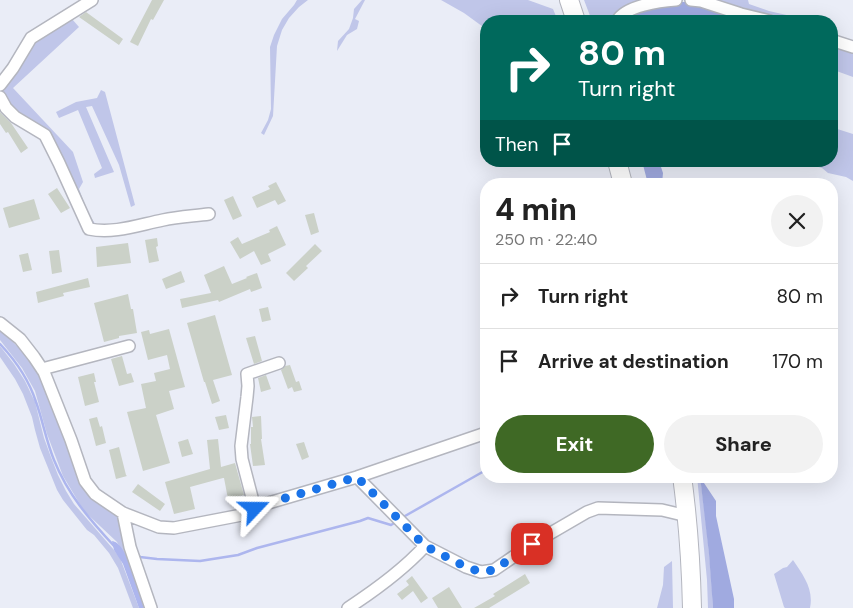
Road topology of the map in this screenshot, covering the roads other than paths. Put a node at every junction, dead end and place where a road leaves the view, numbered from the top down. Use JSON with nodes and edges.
{"nodes":[{"id":1,"x":92,"y":0,"type":"edge"},
{"id":2,"x":568,"y":0,"type":"edge"},
{"id":3,"x":676,"y":0,"type":"edge"},
{"id":4,"x":691,"y":0,"type":"edge"},
{"id":5,"x":574,"y":15,"type":"edge"},
{"id":6,"x":622,"y":15,"type":"edge"},
{"id":7,"x":745,"y":15,"type":"edge"},
{"id":8,"x":838,"y":42,"type":"edge"},
{"id":9,"x":853,"y":47,"type":"edge"},
{"id":10,"x":0,"y":85,"type":"edge"},
{"id":11,"x":0,"y":97,"type":"edge"},
{"id":12,"x":209,"y":214,"type":"dead end"},
{"id":13,"x":0,"y":323,"type":"edge"},
{"id":14,"x":128,"y":346,"type":"dead end"},
{"id":15,"x":279,"y":363,"type":"dead end"},
{"id":16,"x":42,"y":369,"type":"junction"},
{"id":17,"x":480,"y":435,"type":"edge"},
{"id":18,"x":357,"y":477,"type":"junction"},
{"id":19,"x":683,"y":483,"type":"edge"},
{"id":20,"x":255,"y":509,"type":"junction"},
{"id":21,"x":123,"y":513,"type":"junction"},
{"id":22,"x":687,"y":516,"type":"junction"},
{"id":23,"x":425,"y":546,"type":"junction"},
{"id":24,"x":151,"y":608,"type":"edge"},
{"id":25,"x":348,"y":608,"type":"edge"},
{"id":26,"x":692,"y":608,"type":"edge"}],
"edges":[{"from":1,"to":10,"type":"street"},
{"from":2,"to":5,"type":"highway"},
{"from":3,"to":6,"type":"street"},
{"from":4,"to":7,"type":"street"},
{"from":8,"to":9,"type":"street"},
{"from":11,"to":12,"type":"street"},
{"from":13,"to":16,"type":"street"},
{"from":14,"to":16,"type":"street"},
{"from":15,"to":20,"type":"street"},
{"from":16,"to":21,"type":"street"},
{"from":17,"to":18,"type":"street"},
{"from":18,"to":20,"type":"street"},
{"from":18,"to":23,"type":"street"},
{"from":19,"to":22,"type":"highway"},
{"from":20,"to":21,"type":"street"},
{"from":21,"to":24,"type":"street"},
{"from":22,"to":23,"type":"street"},
{"from":22,"to":26,"type":"highway"},
{"from":23,"to":25,"type":"street"}]}
